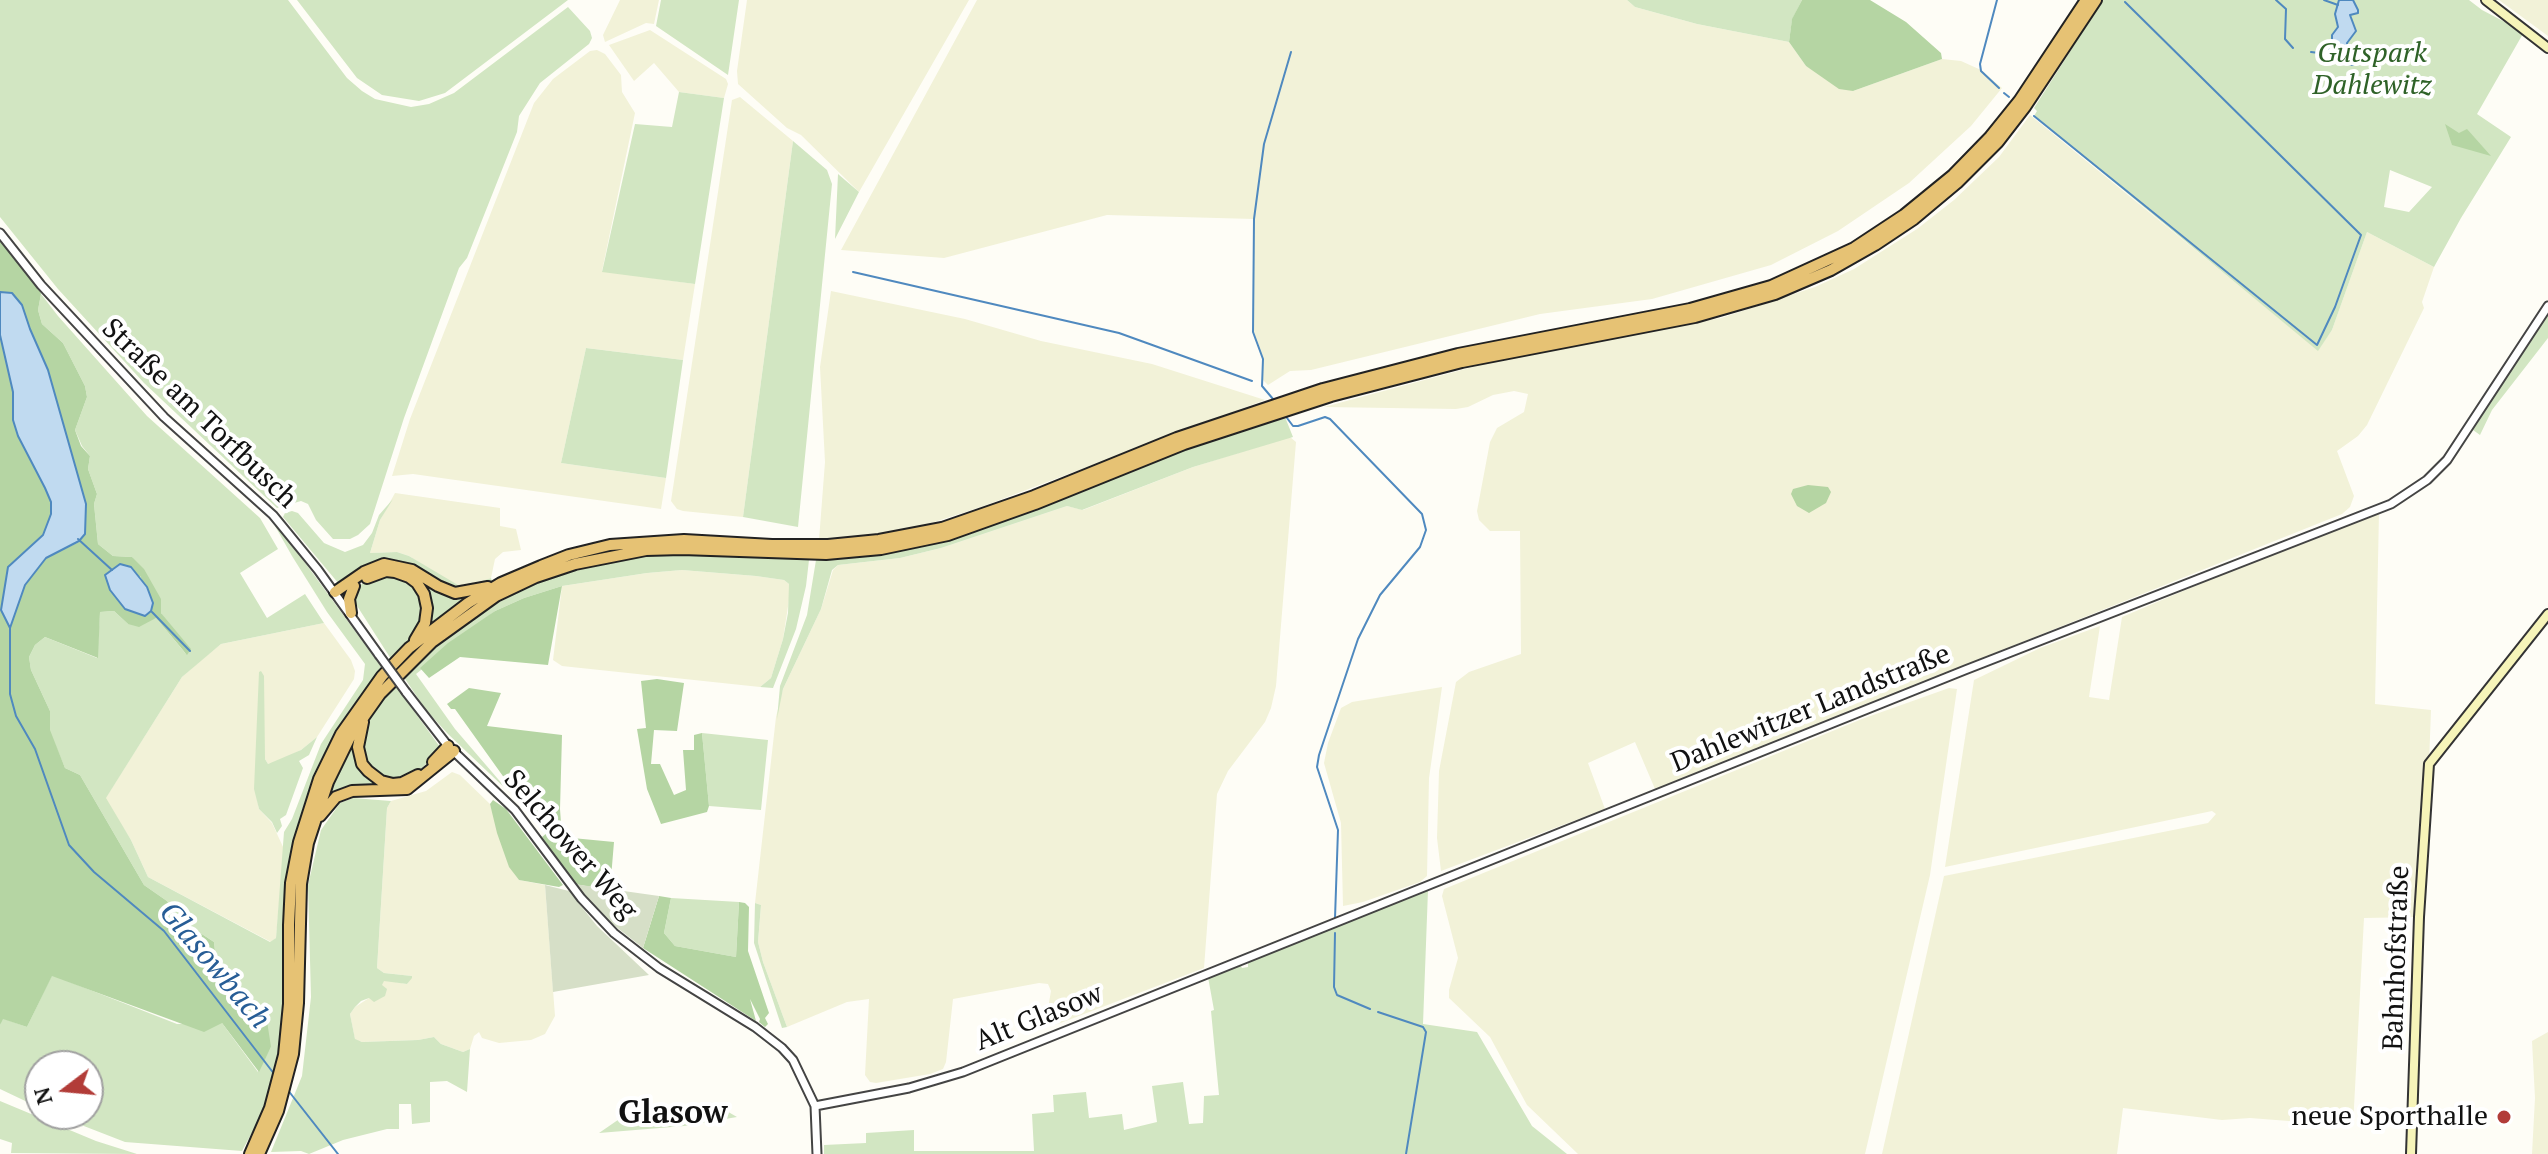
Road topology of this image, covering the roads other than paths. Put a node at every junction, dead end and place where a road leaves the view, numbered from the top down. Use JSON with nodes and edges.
{"nodes":[{"id":1,"x":2086,"y":0,"type":"edge"},
{"id":2,"x":2096,"y":0,"type":"edge"},
{"id":3,"x":2486,"y":0,"type":"edge"},
{"id":4,"x":2548,"y":48,"type":"edge"},
{"id":5,"x":0,"y":233,"type":"edge"},
{"id":6,"x":2548,"y":306,"type":"edge"},
{"id":7,"x":1288,"y":405,"type":"junction"},
{"id":8,"x":1273,"y":410,"type":"junction"},
{"id":9,"x":501,"y":583,"type":"junction"},
{"id":10,"x":354,"y":586,"type":"junction"},
{"id":11,"x":337,"y":594,"type":"junction"},
{"id":12,"x":351,"y":613,"type":"junction"},
{"id":13,"x":2548,"y":614,"type":"edge"},
{"id":14,"x":409,"y":648,"type":"junction"},
{"id":15,"x":379,"y":655,"type":"joint"},
{"id":16,"x":366,"y":713,"type":"junction"},
{"id":17,"x":451,"y":748,"type":"junction"},
{"id":18,"x":308,"y":843,"type":"junction"},
{"id":19,"x":1271,"y":949,"type":"joint"},
{"id":20,"x":282,"y":1089,"type":"junction"},
{"id":21,"x":815,"y":1106,"type":"junction"},
{"id":22,"x":255,"y":1153,"type":"edge"},
{"id":23,"x":817,"y":1154,"type":"edge"},
{"id":24,"x":2411,"y":1154,"type":"edge"}],
"edges":[{"from":1,"to":7,"type":"highway"},
{"from":2,"to":7,"type":"highway"},
{"from":3,"to":4,"type":"main road"},
{"from":5,"to":11,"type":"street","name":"Straße am Torfbusch"},
{"from":6,"to":19,"type":"street","name":"Dahlewitzer Landstraße"},
{"from":7,"to":8,"type":"highway"},
{"from":8,"to":9,"type":"highway"},
{"from":8,"to":16,"type":"highway"},
{"from":9,"to":11,"type":"highway"},
{"from":9,"to":14,"type":"highway"},
{"from":10,"to":11,"type":"highway"},
{"from":10,"to":12,"type":"highway"},
{"from":10,"to":14,"type":"highway"},
{"from":11,"to":12,"type":"street","name":"Straße am Torfbusch"},
{"from":12,"to":15,"type":"street","name":"Straße am Torfbusch"},
{"from":13,"to":24,"type":"main road","name":"Bahnhofstraße"},
{"from":14,"to":20,"type":"highway"},
{"from":15,"to":17,"type":"street","name":"Selchower Weg","bridge":true},
{"from":16,"to":17,"type":"highway"},
{"from":16,"to":18,"type":"highway"},
{"from":17,"to":18,"type":"highway"},
{"from":17,"to":21,"type":"street","name":"Selchower Weg"},
{"from":18,"to":20,"type":"highway"},
{"from":19,"to":21,"type":"street","name":"Alt Glasow"},
{"from":20,"to":22,"type":"highway"},
{"from":21,"to":23,"type":"street"}]}
